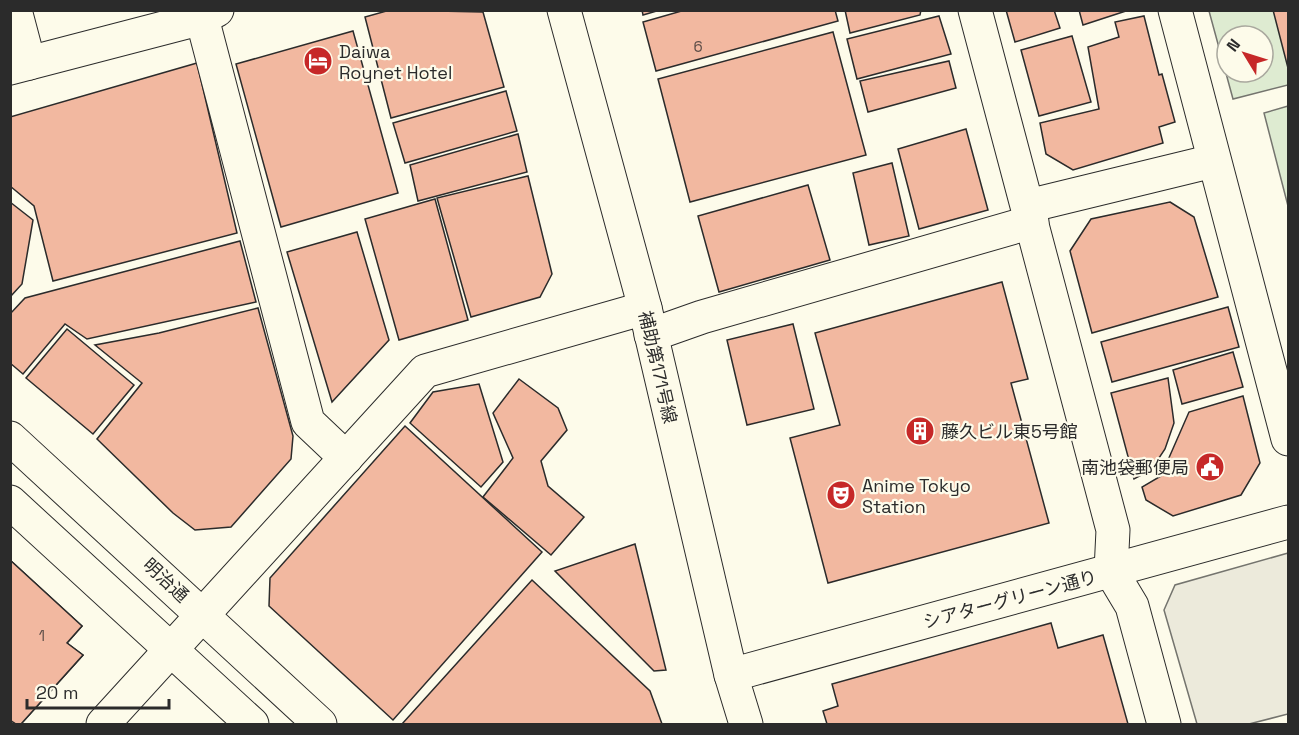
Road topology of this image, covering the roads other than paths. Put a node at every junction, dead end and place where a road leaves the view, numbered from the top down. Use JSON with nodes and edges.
{"nodes":[{"id":1,"x":15,"y":10,"type":"edge"},
{"id":2,"x":564,"y":10,"type":"edge"},
{"id":3,"x":975,"y":10,"type":"edge"},
{"id":4,"x":1175,"y":10,"type":"edge"},
{"id":5,"x":209,"y":14,"type":"edge"},
{"id":6,"x":20,"y":66,"type":"edge"},
{"id":7,"x":1213,"y":161,"type":"junction"},
{"id":8,"x":1030,"y":214,"type":"junction"},
{"id":9,"x":648,"y":321,"type":"junction"},
{"id":10,"x":10,"y":438,"type":"edge"},
{"id":11,"x":1288,"y":439,"type":"edge"},
{"id":12,"x":346,"y":458,"type":"junction"},
{"id":13,"x":10,"y":501,"type":"edge"},
{"id":14,"x":1288,"y":522,"type":"edge"},
{"id":15,"x":1111,"y":571,"type":"junction"},
{"id":16,"x":203,"y":615,"type":"junction"},
{"id":17,"x":171,"y":649,"type":"junction"},
{"id":18,"x":731,"y":675,"type":"junction"},
{"id":19,"x":103,"y":724,"type":"edge"},
{"id":20,"x":252,"y":724,"type":"edge"},
{"id":21,"x":320,"y":724,"type":"edge"},
{"id":22,"x":746,"y":724,"type":"edge"},
{"id":23,"x":1164,"y":724,"type":"edge"}],
"edges":[{"from":1,"to":6,"type":"street"},
{"from":2,"to":9,"type":"street","name":"補助第171号線"},
{"from":3,"to":8,"type":"street"},
{"from":4,"to":7,"type":"street"},
{"from":5,"to":6,"type":"street"},
{"from":5,"to":12,"type":"street"},
{"from":7,"to":8,"type":"street"},
{"from":7,"to":11,"type":"street"},
{"from":8,"to":9,"type":"street"},
{"from":8,"to":15,"type":"street"},
{"from":9,"to":12,"type":"street"},
{"from":9,"to":18,"type":"street","name":"補助第171号線"},
{"from":10,"to":16,"type":"street","name":"明治通"},
{"from":12,"to":16,"type":"street"},
{"from":13,"to":17,"type":"street"},
{"from":14,"to":15,"type":"street","name":"シアターグリーン通り"},
{"from":15,"to":18,"type":"street","name":"シアターグリーン通り"},
{"from":15,"to":23,"type":"street"},
{"from":16,"to":17,"type":"street"},
{"from":16,"to":21,"type":"street","name":"明治通"},
{"from":17,"to":19,"type":"street"},
{"from":17,"to":20,"type":"street"},
{"from":18,"to":22,"type":"street","name":"補助第171号線"}]}
